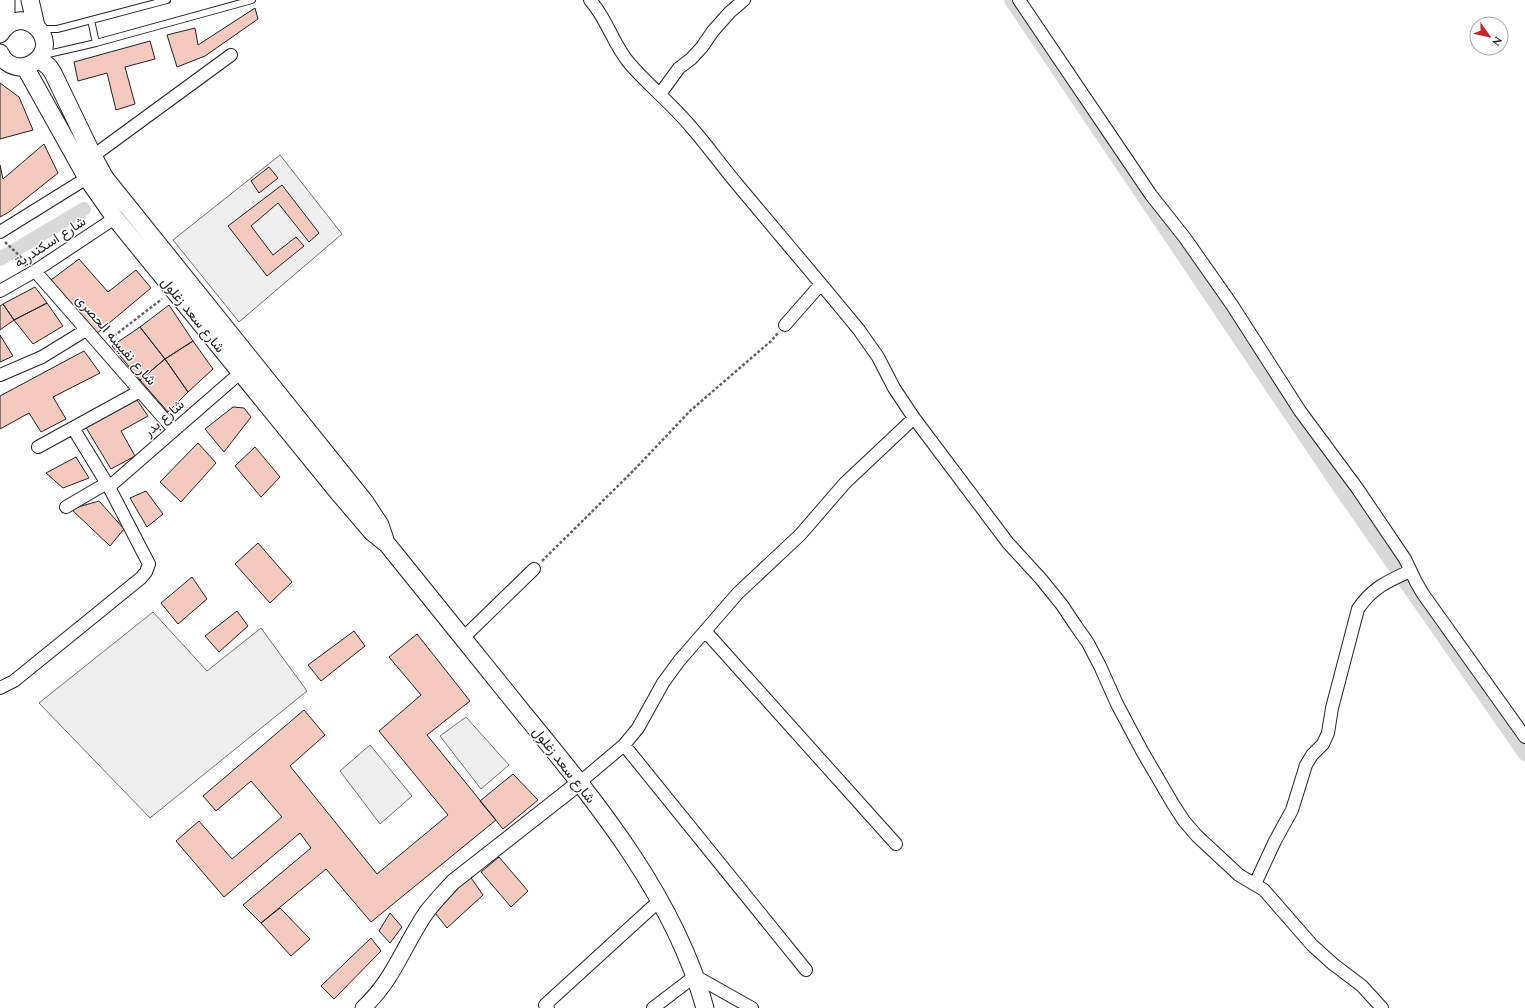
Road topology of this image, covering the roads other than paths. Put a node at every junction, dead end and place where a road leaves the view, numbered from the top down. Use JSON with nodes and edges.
{"nodes":[{"id":1,"x":6,"y":0,"type":"edge"},
{"id":2,"x":30,"y":0,"type":"edge"},
{"id":3,"x":167,"y":0,"type":"edge"},
{"id":4,"x":252,"y":0,"type":"edge"},
{"id":5,"x":590,"y":0,"type":"edge"},
{"id":6,"x":744,"y":0,"type":"edge"},
{"id":7,"x":1019,"y":0,"type":"edge"},
{"id":8,"x":91,"y":20,"type":"junction"},
{"id":9,"x":38,"y":27,"type":"junction"},
{"id":10,"x":2,"y":31,"type":"edge"},
{"id":11,"x":96,"y":43,"type":"junction"},
{"id":12,"x":0,"y":53,"type":"edge"},
{"id":13,"x":231,"y":55,"type":"dead end"},
{"id":14,"x":23,"y":62,"type":"edge"},
{"id":15,"x":660,"y":94,"type":"junction"},
{"id":16,"x":92,"y":156,"type":"junction"},
{"id":17,"x":87,"y":178,"type":"junction"},
{"id":18,"x":115,"y":218,"type":"junction"},
{"id":19,"x":2,"y":237,"type":"edge"},
{"id":20,"x":31,"y":267,"type":"junction"},
{"id":21,"x":821,"y":284,"type":"junction"},
{"id":22,"x":0,"y":290,"type":"edge"},
{"id":23,"x":785,"y":325,"type":"road end"},
{"id":24,"x":86,"y":330,"type":"junction"},
{"id":25,"x":240,"y":373,"type":"junction"},
{"id":26,"x":0,"y":375,"type":"edge"},
{"id":27,"x":140,"y":391,"type":"junction"},
{"id":28,"x":914,"y":418,"type":"junction"},
{"id":29,"x":73,"y":428,"type":"junction"},
{"id":30,"x":174,"y":430,"type":"junction"},
{"id":31,"x":38,"y":447,"type":"dead end"},
{"id":32,"x":108,"y":485,"type":"junction"},
{"id":33,"x":66,"y":507,"type":"dead end"},
{"id":34,"x":387,"y":544,"type":"junction"},
{"id":35,"x":534,"y":569,"type":"road end"},
{"id":36,"x":1408,"y":572,"type":"junction"},
{"id":37,"x":706,"y":632,"type":"junction"},
{"id":38,"x":463,"y":638,"type":"junction"},
{"id":39,"x":0,"y":688,"type":"edge"},
{"id":40,"x":1525,"y":737,"type":"edge"},
{"id":41,"x":624,"y":745,"type":"junction"},
{"id":42,"x":579,"y":783,"type":"junction"},
{"id":43,"x":896,"y":844,"type":"dead end"},
{"id":44,"x":1255,"y":884,"type":"junction"},
{"id":45,"x":659,"y":901,"type":"junction"},
{"id":46,"x":806,"y":970,"type":"dead end"},
{"id":47,"x":694,"y":976,"type":"junction"},
{"id":48,"x":363,"y":1008,"type":"edge"},
{"id":49,"x":548,"y":1008,"type":"edge"},
{"id":50,"x":653,"y":1008,"type":"edge"},
{"id":51,"x":705,"y":1008,"type":"edge"},
{"id":52,"x":752,"y":1008,"type":"edge"},
{"id":53,"x":1382,"y":1008,"type":"edge"}],
"edges":[{"from":1,"to":10,"type":"main road"},
{"from":2,"to":9,"type":"main road"},
{"from":3,"to":8,"type":"lane"},
{"from":4,"to":11,"type":"lane"},
{"from":5,"to":15,"type":"street"},
{"from":6,"to":15,"type":"street"},
{"from":7,"to":36,"type":"street"},
{"from":8,"to":9,"type":"lane"},
{"from":8,"to":11,"type":"lane"},
{"from":9,"to":10,"type":"main road"},
{"from":9,"to":14,"type":"main road"},
{"from":11,"to":14,"type":"lane"},
{"from":12,"to":14,"type":"main road"},
{"from":13,"to":16,"type":"street"},
{"from":14,"to":16,"type":"main road","name":"شارع سعد زغلول"},
{"from":14,"to":17,"type":"main road","name":"شارع سعد زغلول"},
{"from":15,"to":21,"type":"street"},
{"from":16,"to":34,"type":"main road","name":"شارع سعد زغلول"},
{"from":17,"to":18,"type":"main road","name":"شارع سعد زغلول"},
{"from":17,"to":19,"type":"street"},
{"from":18,"to":20,"type":"street","name":"شارع اسكندرية"},
{"from":18,"to":25,"type":"main road","name":"شارع سعد زغلول"},
{"from":20,"to":22,"type":"street","name":"شارع اسكندرية"},
{"from":20,"to":24,"type":"street","name":"شارع نفيسه الحصرى"},
{"from":21,"to":23,"type":"street"},
{"from":21,"to":28,"type":"street"},
{"from":24,"to":26,"type":"street"},
{"from":24,"to":27,"type":"street","name":"شارع نفيسه الحصرى"},
{"from":25,"to":30,"type":"street","name":"شارع بدر"},
{"from":25,"to":34,"type":"main road","name":"شارع سعد زغلول"},
{"from":27,"to":29,"type":"street"},
{"from":27,"to":30,"type":"street","name":"شارع نفيسه الحصرى"},
{"from":28,"to":37,"type":"street"},
{"from":28,"to":44,"type":"street"},
{"from":29,"to":31,"type":"street"},
{"from":29,"to":32,"type":"street"},
{"from":30,"to":32,"type":"street","name":"شارع بدر"},
{"from":32,"to":33,"type":"street","name":"شارع بدر"},
{"from":32,"to":39,"type":"street"},
{"from":34,"to":38,"type":"main road","name":"شارع سعد زغلول"},
{"from":35,"to":38,"type":"street"},
{"from":36,"to":40,"type":"street"},
{"from":36,"to":44,"type":"street"},
{"from":37,"to":41,"type":"street"},
{"from":37,"to":43,"type":"street"},
{"from":38,"to":42,"type":"main road","name":"شارع سعد زغلول"},
{"from":41,"to":42,"type":"street"},
{"from":41,"to":46,"type":"street"},
{"from":42,"to":45,"type":"main road","name":"شارع سعد زغلول"},
{"from":42,"to":48,"type":"street"},
{"from":44,"to":53,"type":"street"},
{"from":45,"to":47,"type":"main road","name":"شارع سعد زغلول"},
{"from":45,"to":49,"type":"street"},
{"from":47,"to":50,"type":"street"},
{"from":47,"to":51,"type":"main road","name":"شارع سعد زغلول"},
{"from":47,"to":52,"type":"street"}]}
